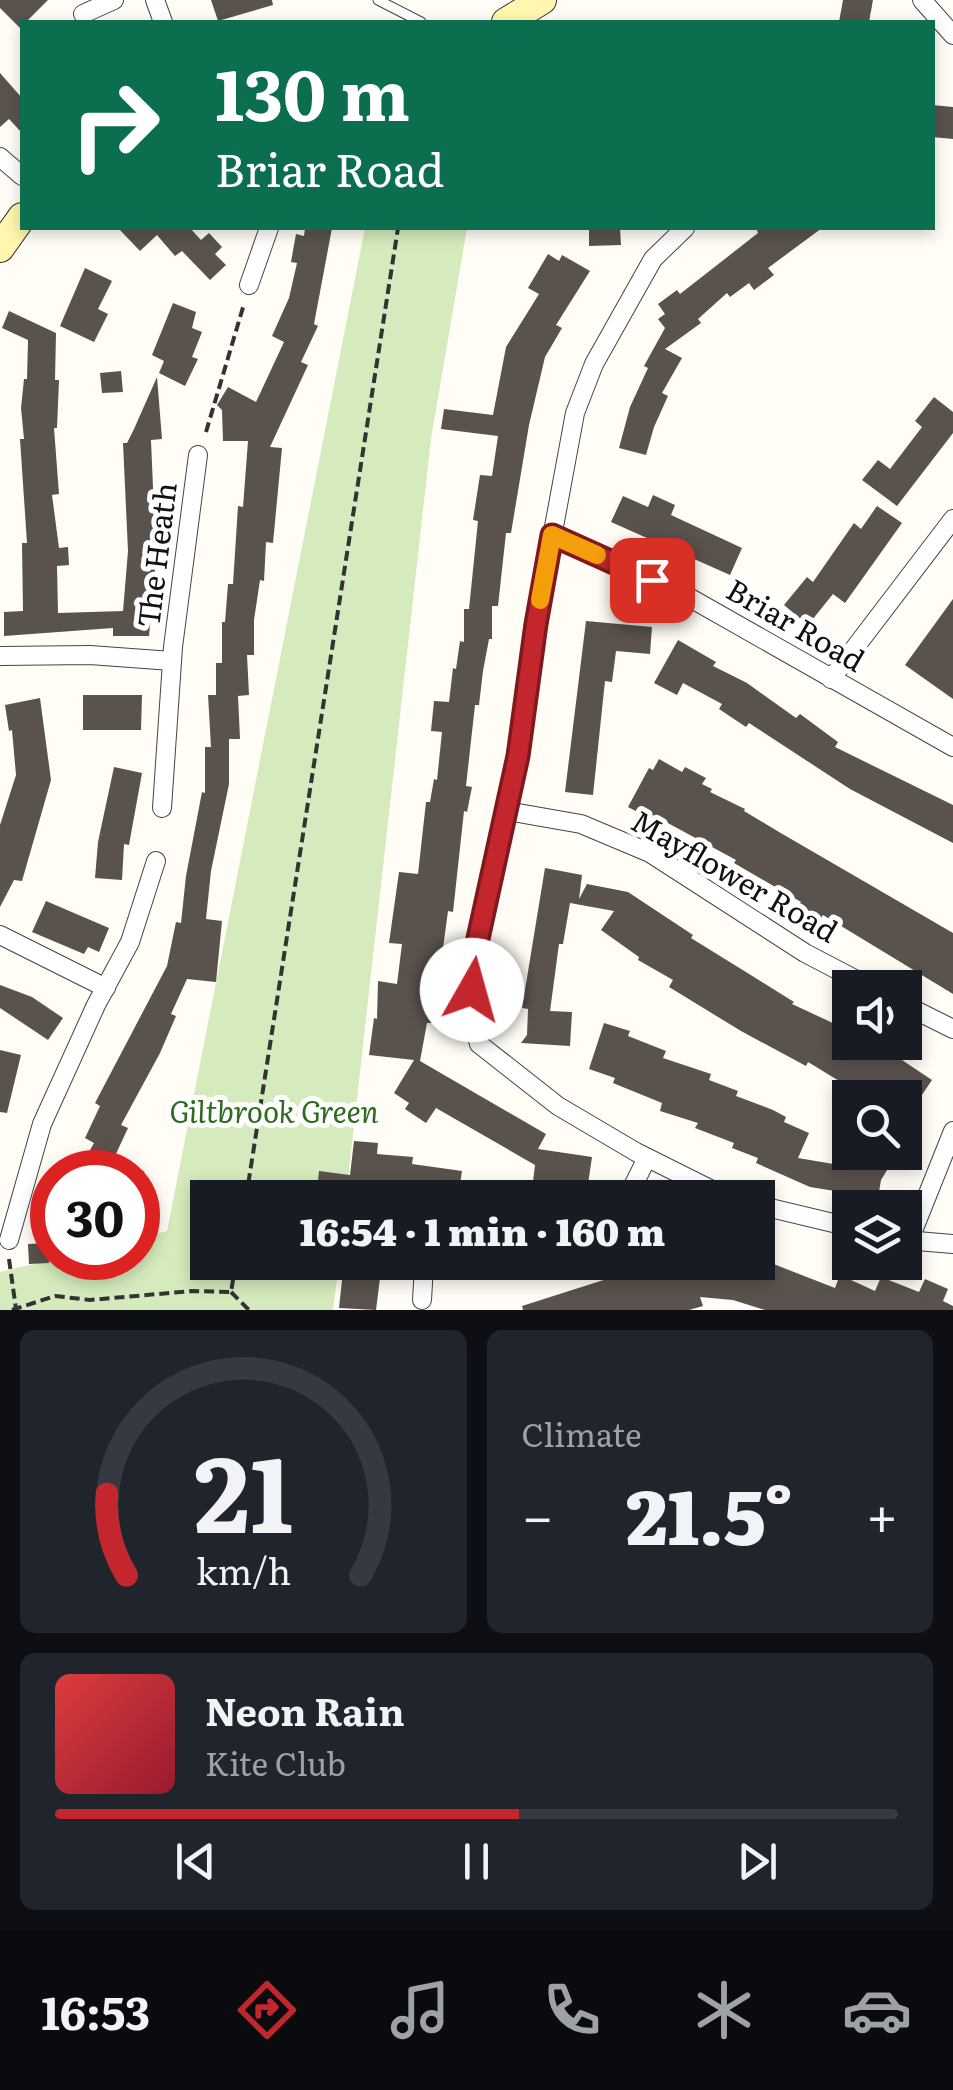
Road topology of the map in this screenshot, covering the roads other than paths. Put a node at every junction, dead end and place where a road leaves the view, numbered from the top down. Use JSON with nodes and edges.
{"nodes":[{"id":1,"x":114,"y":0,"type":"edge"},
{"id":2,"x":378,"y":0,"type":"edge"},
{"id":3,"x":83,"y":14,"type":"dead end"},
{"id":4,"x":417,"y":20,"type":"edge"},
{"id":5,"x":936,"y":23,"type":"edge"},
{"id":6,"x":953,"y":35,"type":"edge"},
{"id":7,"x":0,"y":157,"type":"edge"},
{"id":8,"x":20,"y":174,"type":"edge"},
{"id":9,"x":20,"y":220,"type":"edge"},
{"id":10,"x":269,"y":230,"type":"edge"},
{"id":11,"x":683,"y":230,"type":"edge"},
{"id":12,"x":0,"y":248,"type":"edge"},
{"id":13,"x":247,"y":295,"type":"road end"},
{"id":14,"x":198,"y":455,"type":"dead end"},
{"id":15,"x":953,"y":519,"type":"edge"},
{"id":16,"x":552,"y":535,"type":"junction"},
{"id":17,"x":0,"y":656,"type":"edge"},
{"id":18,"x":172,"y":661,"type":"junction"},
{"id":19,"x":831,"y":678,"type":"junction"},
{"id":20,"x":953,"y":747,"type":"edge"},
{"id":21,"x":162,"y":808,"type":"dead end"},
{"id":22,"x":506,"y":810,"type":"junction"},
{"id":23,"x":156,"y":862,"type":"dead end"},
{"id":24,"x":0,"y":935,"type":"edge"},
{"id":25,"x":838,"y":970,"type":"edge"},
{"id":26,"x":106,"y":988,"type":"junction"},
{"id":27,"x":922,"y":1014,"type":"edge"},
{"id":28,"x":953,"y":1029,"type":"edge"},
{"id":29,"x":953,"y":1131,"type":"edge"},
{"id":30,"x":647,"y":1158,"type":"junction"},
{"id":31,"x":636,"y":1180,"type":"edge"},
{"id":32,"x":692,"y":1180,"type":"edge"},
{"id":33,"x":922,"y":1205,"type":"edge"},
{"id":34,"x":775,"y":1209,"type":"edge"},
{"id":35,"x":832,"y":1223,"type":"edge"},
{"id":36,"x":9,"y":1240,"type":"road end"},
{"id":37,"x":922,"y":1242,"type":"edge"},
{"id":38,"x":953,"y":1244,"type":"edge"},
{"id":39,"x":423,"y":1280,"type":"edge"},
{"id":40,"x":422,"y":1300,"type":"dead end"}],
"edges":[{"from":1,"to":3,"type":"street"},
{"from":2,"to":4,"type":"lane"},
{"from":5,"to":6,"type":"street"},
{"from":7,"to":8,"type":"street"},
{"from":9,"to":12,"type":"street"},
{"from":10,"to":13,"type":"street"},
{"from":11,"to":16,"type":"street"},
{"from":14,"to":18,"type":"street","name":"The Heath"},
{"from":15,"to":19,"type":"street"},
{"from":16,"to":19,"type":"street","name":"Briar Road"},
{"from":16,"to":22,"type":"street"},
{"from":17,"to":18,"type":"street","name":"The Heath"},
{"from":18,"to":21,"type":"street","name":"The Heath"},
{"from":19,"to":20,"type":"street","name":"Briar Road"},
{"from":22,"to":25,"type":"street","name":"Mayflower Road"},
{"from":22,"to":30,"type":"street"},
{"from":23,"to":26,"type":"street"},
{"from":24,"to":26,"type":"street"},
{"from":26,"to":36,"type":"street"},
{"from":27,"to":28,"type":"street"},
{"from":29,"to":33,"type":"street"},
{"from":30,"to":31,"type":"street"},
{"from":30,"to":32,"type":"street"},
{"from":34,"to":35,"type":"street"},
{"from":37,"to":38,"type":"street"},
{"from":39,"to":40,"type":"street"}]}
